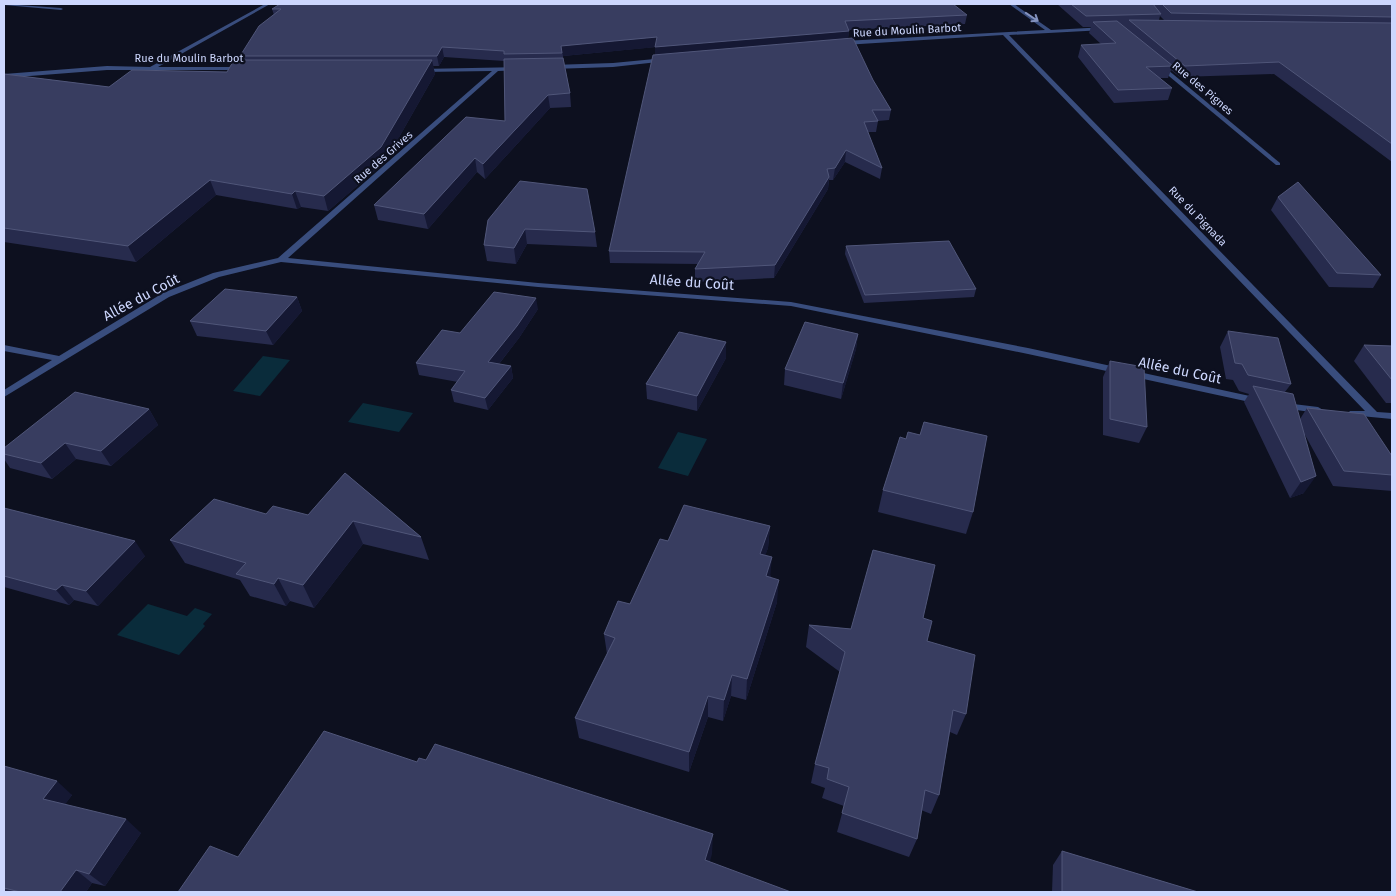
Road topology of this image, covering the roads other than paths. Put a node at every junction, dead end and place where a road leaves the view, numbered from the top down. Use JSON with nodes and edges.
{"nodes":[{"id":1,"x":4,"y":4,"type":"edge"},
{"id":2,"x":268,"y":4,"type":"edge"},
{"id":3,"x":1011,"y":4,"type":"edge"},
{"id":4,"x":61,"y":9,"type":"dead end"},
{"id":5,"x":1115,"y":28,"type":"edge"},
{"id":6,"x":1050,"y":31,"type":"junction"},
{"id":7,"x":1005,"y":34,"type":"junction"},
{"id":8,"x":841,"y":44,"type":"edge"},
{"id":9,"x":671,"y":59,"type":"edge"},
{"id":10,"x":1152,"y":59,"type":"edge"},
{"id":11,"x":545,"y":67,"type":"edge"},
{"id":12,"x":152,"y":68,"type":"junction"},
{"id":13,"x":526,"y":68,"type":"edge"},
{"id":14,"x":248,"y":69,"type":"edge"},
{"id":15,"x":497,"y":69,"type":"junction"},
{"id":16,"x":414,"y":70,"type":"edge"},
{"id":17,"x":4,"y":76,"type":"edge"},
{"id":18,"x":1278,"y":164,"type":"dead end"},
{"id":19,"x":281,"y":260,"type":"junction"},
{"id":20,"x":4,"y":348,"type":"edge"},
{"id":21,"x":60,"y":359,"type":"junction"},
{"id":22,"x":4,"y":394,"type":"edge"},
{"id":23,"x":1264,"y":402,"type":"edge"},
{"id":24,"x":1274,"y":404,"type":"edge"},
{"id":25,"x":1327,"y":411,"type":"edge"},
{"id":26,"x":1346,"y":413,"type":"edge"},
{"id":27,"x":1375,"y":415,"type":"junction"},
{"id":28,"x":1392,"y":416,"type":"edge"}],
"edges":[{"from":1,"to":4,"type":"street"},
{"from":2,"to":12,"type":"street"},
{"from":3,"to":6,"type":"street","one_way":true},
{"from":5,"to":6,"type":"street","name":"Rue du Moulin Barbot"},
{"from":6,"to":7,"type":"street","name":"Rue du Moulin Barbot"},
{"from":7,"to":8,"type":"street","name":"Rue du Moulin Barbot"},
{"from":7,"to":27,"type":"street","name":"Rue du Pignada"},
{"from":9,"to":11,"type":"street"},
{"from":10,"to":18,"type":"street","name":"Rue des Pignes"},
{"from":12,"to":14,"type":"street","name":"Rue du Moulin Barbot"},
{"from":12,"to":17,"type":"street","name":"Rue du Moulin Barbot"},
{"from":13,"to":15,"type":"street"},
{"from":15,"to":16,"type":"street"},
{"from":15,"to":19,"type":"street","name":"Rue des Grives"},
{"from":19,"to":21,"type":"street","name":"Allée du Coût"},
{"from":19,"to":23,"type":"street","name":"Allée du Coût"},
{"from":20,"to":21,"type":"street"},
{"from":21,"to":22,"type":"street","name":"Allée du Coût"},
{"from":24,"to":25,"type":"street"},
{"from":26,"to":27,"type":"street"},
{"from":27,"to":28,"type":"street"}]}
